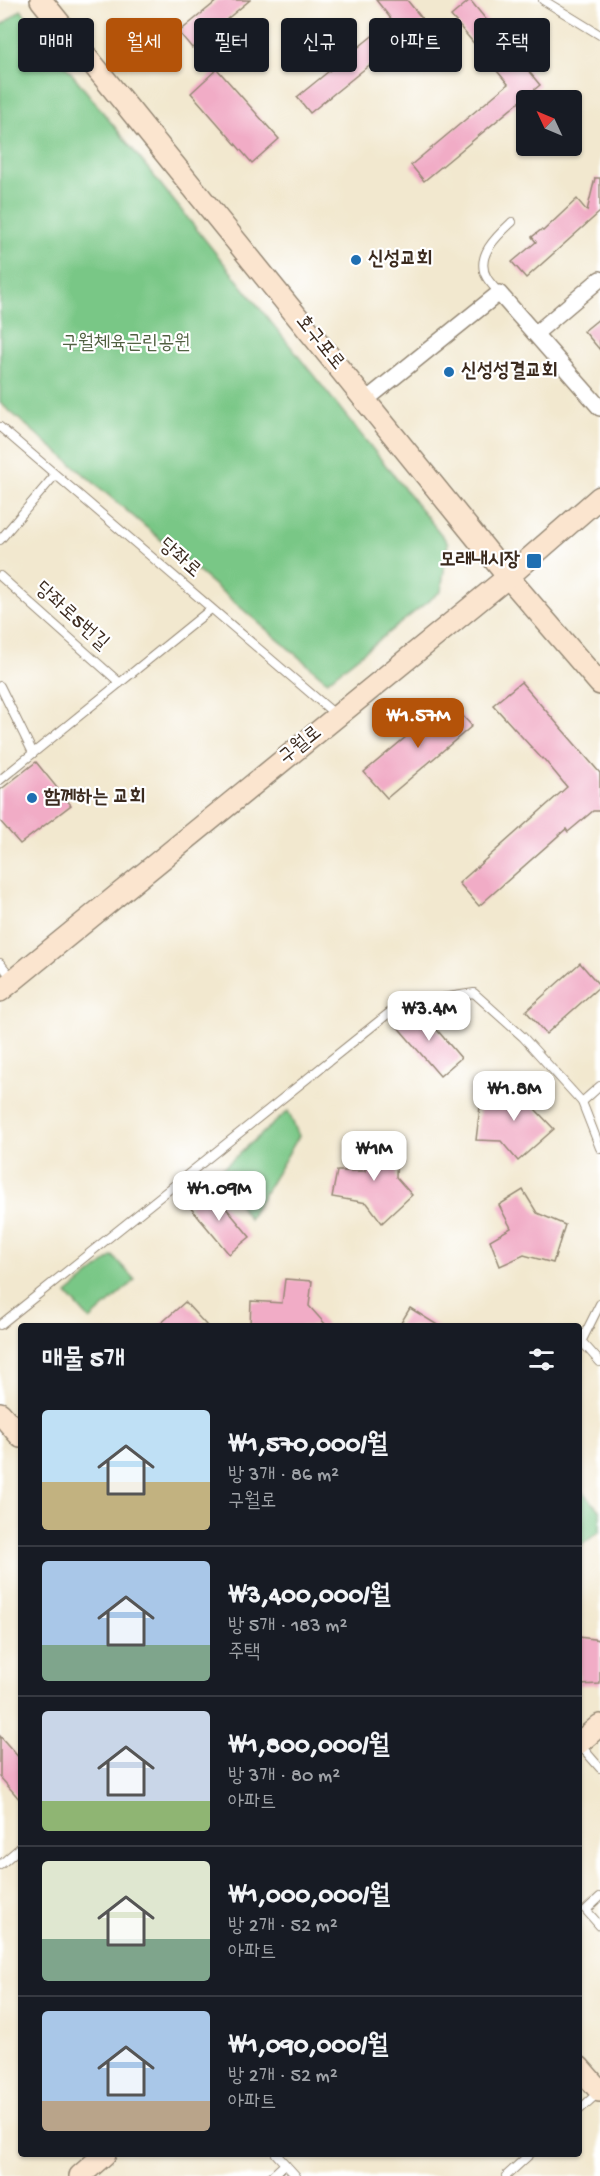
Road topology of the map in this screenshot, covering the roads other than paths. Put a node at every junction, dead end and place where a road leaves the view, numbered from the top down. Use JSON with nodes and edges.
{"nodes":[{"id":1,"x":41,"y":0,"type":"edge"},
{"id":2,"x":543,"y":0,"type":"edge"},
{"id":3,"x":600,"y":35,"type":"edge"},
{"id":4,"x":512,"y":222,"type":"dead end"},
{"id":5,"x":600,"y":279,"type":"edge"},
{"id":6,"x":499,"y":293,"type":"junction"},
{"id":7,"x":535,"y":334,"type":"junction"},
{"id":8,"x":366,"y":400,"type":"junction"},
{"id":9,"x":600,"y":408,"type":"edge"},
{"id":10,"x":0,"y":427,"type":"edge"},
{"id":11,"x":56,"y":475,"type":"junction"},
{"id":12,"x":600,"y":497,"type":"edge"},
{"id":13,"x":0,"y":540,"type":"edge"},
{"id":14,"x":0,"y":576,"type":"edge"},
{"id":15,"x":508,"y":577,"type":"junction"},
{"id":16,"x":211,"y":609,"type":"junction"},
{"id":17,"x":120,"y":682,"type":"junction"},
{"id":18,"x":600,"y":684,"type":"edge"},
{"id":19,"x":0,"y":686,"type":"edge"},
{"id":20,"x":337,"y":717,"type":"junction"},
{"id":21,"x":33,"y":753,"type":"junction"},
{"id":22,"x":0,"y":780,"type":"edge"},
{"id":23,"x":0,"y":963,"type":"edge"},
{"id":24,"x":7,"y":986,"type":"edge"},
{"id":25,"x":600,"y":1086,"type":"edge"},
{"id":26,"x":582,"y":1102,"type":"junction"},
{"id":27,"x":600,"y":1148,"type":"edge"},
{"id":28,"x":600,"y":1304,"type":"edge"},
{"id":29,"x":0,"y":1325,"type":"edge"},
{"id":30,"x":582,"y":1340,"type":"edge"},
{"id":31,"x":582,"y":1346,"type":"edge"},
{"id":32,"x":600,"y":1362,"type":"edge"},
{"id":33,"x":0,"y":1413,"type":"edge"},
{"id":34,"x":18,"y":1434,"type":"edge"},
{"id":35,"x":600,"y":1725,"type":"edge"},
{"id":36,"x":582,"y":1741,"type":"edge"},
{"id":37,"x":582,"y":1747,"type":"edge"},
{"id":38,"x":600,"y":1768,"type":"edge"},
{"id":39,"x":18,"y":1850,"type":"edge"},
{"id":40,"x":0,"y":1865,"type":"edge"},
{"id":41,"x":600,"y":1897,"type":"edge"},
{"id":42,"x":600,"y":1926,"type":"edge"},
{"id":43,"x":582,"y":2070,"type":"edge"},
{"id":44,"x":600,"y":2091,"type":"edge"},
{"id":45,"x":582,"y":2107,"type":"edge"},
{"id":46,"x":102,"y":2157,"type":"edge"},
{"id":47,"x":279,"y":2157,"type":"edge"},
{"id":48,"x":527,"y":2157,"type":"edge"},
{"id":49,"x":285,"y":2164,"type":"junction"},
{"id":50,"x":80,"y":2176,"type":"edge"},
{"id":51,"x":272,"y":2176,"type":"edge"},
{"id":52,"x":296,"y":2176,"type":"edge"},
{"id":53,"x":506,"y":2176,"type":"edge"}],
"edges":[{"from":1,"to":8,"type":"main road","name":"호구포로"},
{"from":2,"to":3,"type":"lane"},
{"from":4,"to":6,"type":"lane"},
{"from":5,"to":7,"type":"street"},
{"from":6,"to":7,"type":"street"},
{"from":6,"to":8,"type":"street"},
{"from":7,"to":9,"type":"street"},
{"from":8,"to":15,"type":"main road","name":"호구포로"},
{"from":10,"to":11,"type":"lane","name":"당좌로"},
{"from":11,"to":13,"type":"lane"},
{"from":11,"to":16,"type":"lane","name":"당좌로"},
{"from":12,"to":15,"type":"main road","name":"구월로"},
{"from":14,"to":17,"type":"lane","name":"당좌로5번길"},
{"from":15,"to":18,"type":"main road","name":"호구포로"},
{"from":15,"to":20,"type":"main road","name":"구월로"},
{"from":16,"to":17,"type":"lane"},
{"from":16,"to":20,"type":"lane","name":"당좌로"},
{"from":17,"to":21,"type":"lane"},
{"from":19,"to":21,"type":"lane"},
{"from":20,"to":24,"type":"main road","name":"구월로"},
{"from":21,"to":22,"type":"lane"},
{"from":23,"to":24,"type":"lane"},
{"from":25,"to":26,"type":"lane"},
{"from":26,"to":27,"type":"lane"},
{"from":26,"to":29,"type":"lane"},
{"from":28,"to":30,"type":"lane"},
{"from":31,"to":32,"type":"lane"},
{"from":33,"to":34,"type":"main road"},
{"from":35,"to":36,"type":"main road"},
{"from":37,"to":38,"type":"lane"},
{"from":39,"to":40,"type":"lane"},
{"from":41,"to":42,"type":"lane"},
{"from":43,"to":44,"type":"main road"},
{"from":44,"to":45,"type":"lane"},
{"from":46,"to":50,"type":"main road"},
{"from":47,"to":49,"type":"lane"},
{"from":48,"to":53,"type":"lane"},
{"from":49,"to":51,"type":"lane"},
{"from":49,"to":52,"type":"lane"}]}
